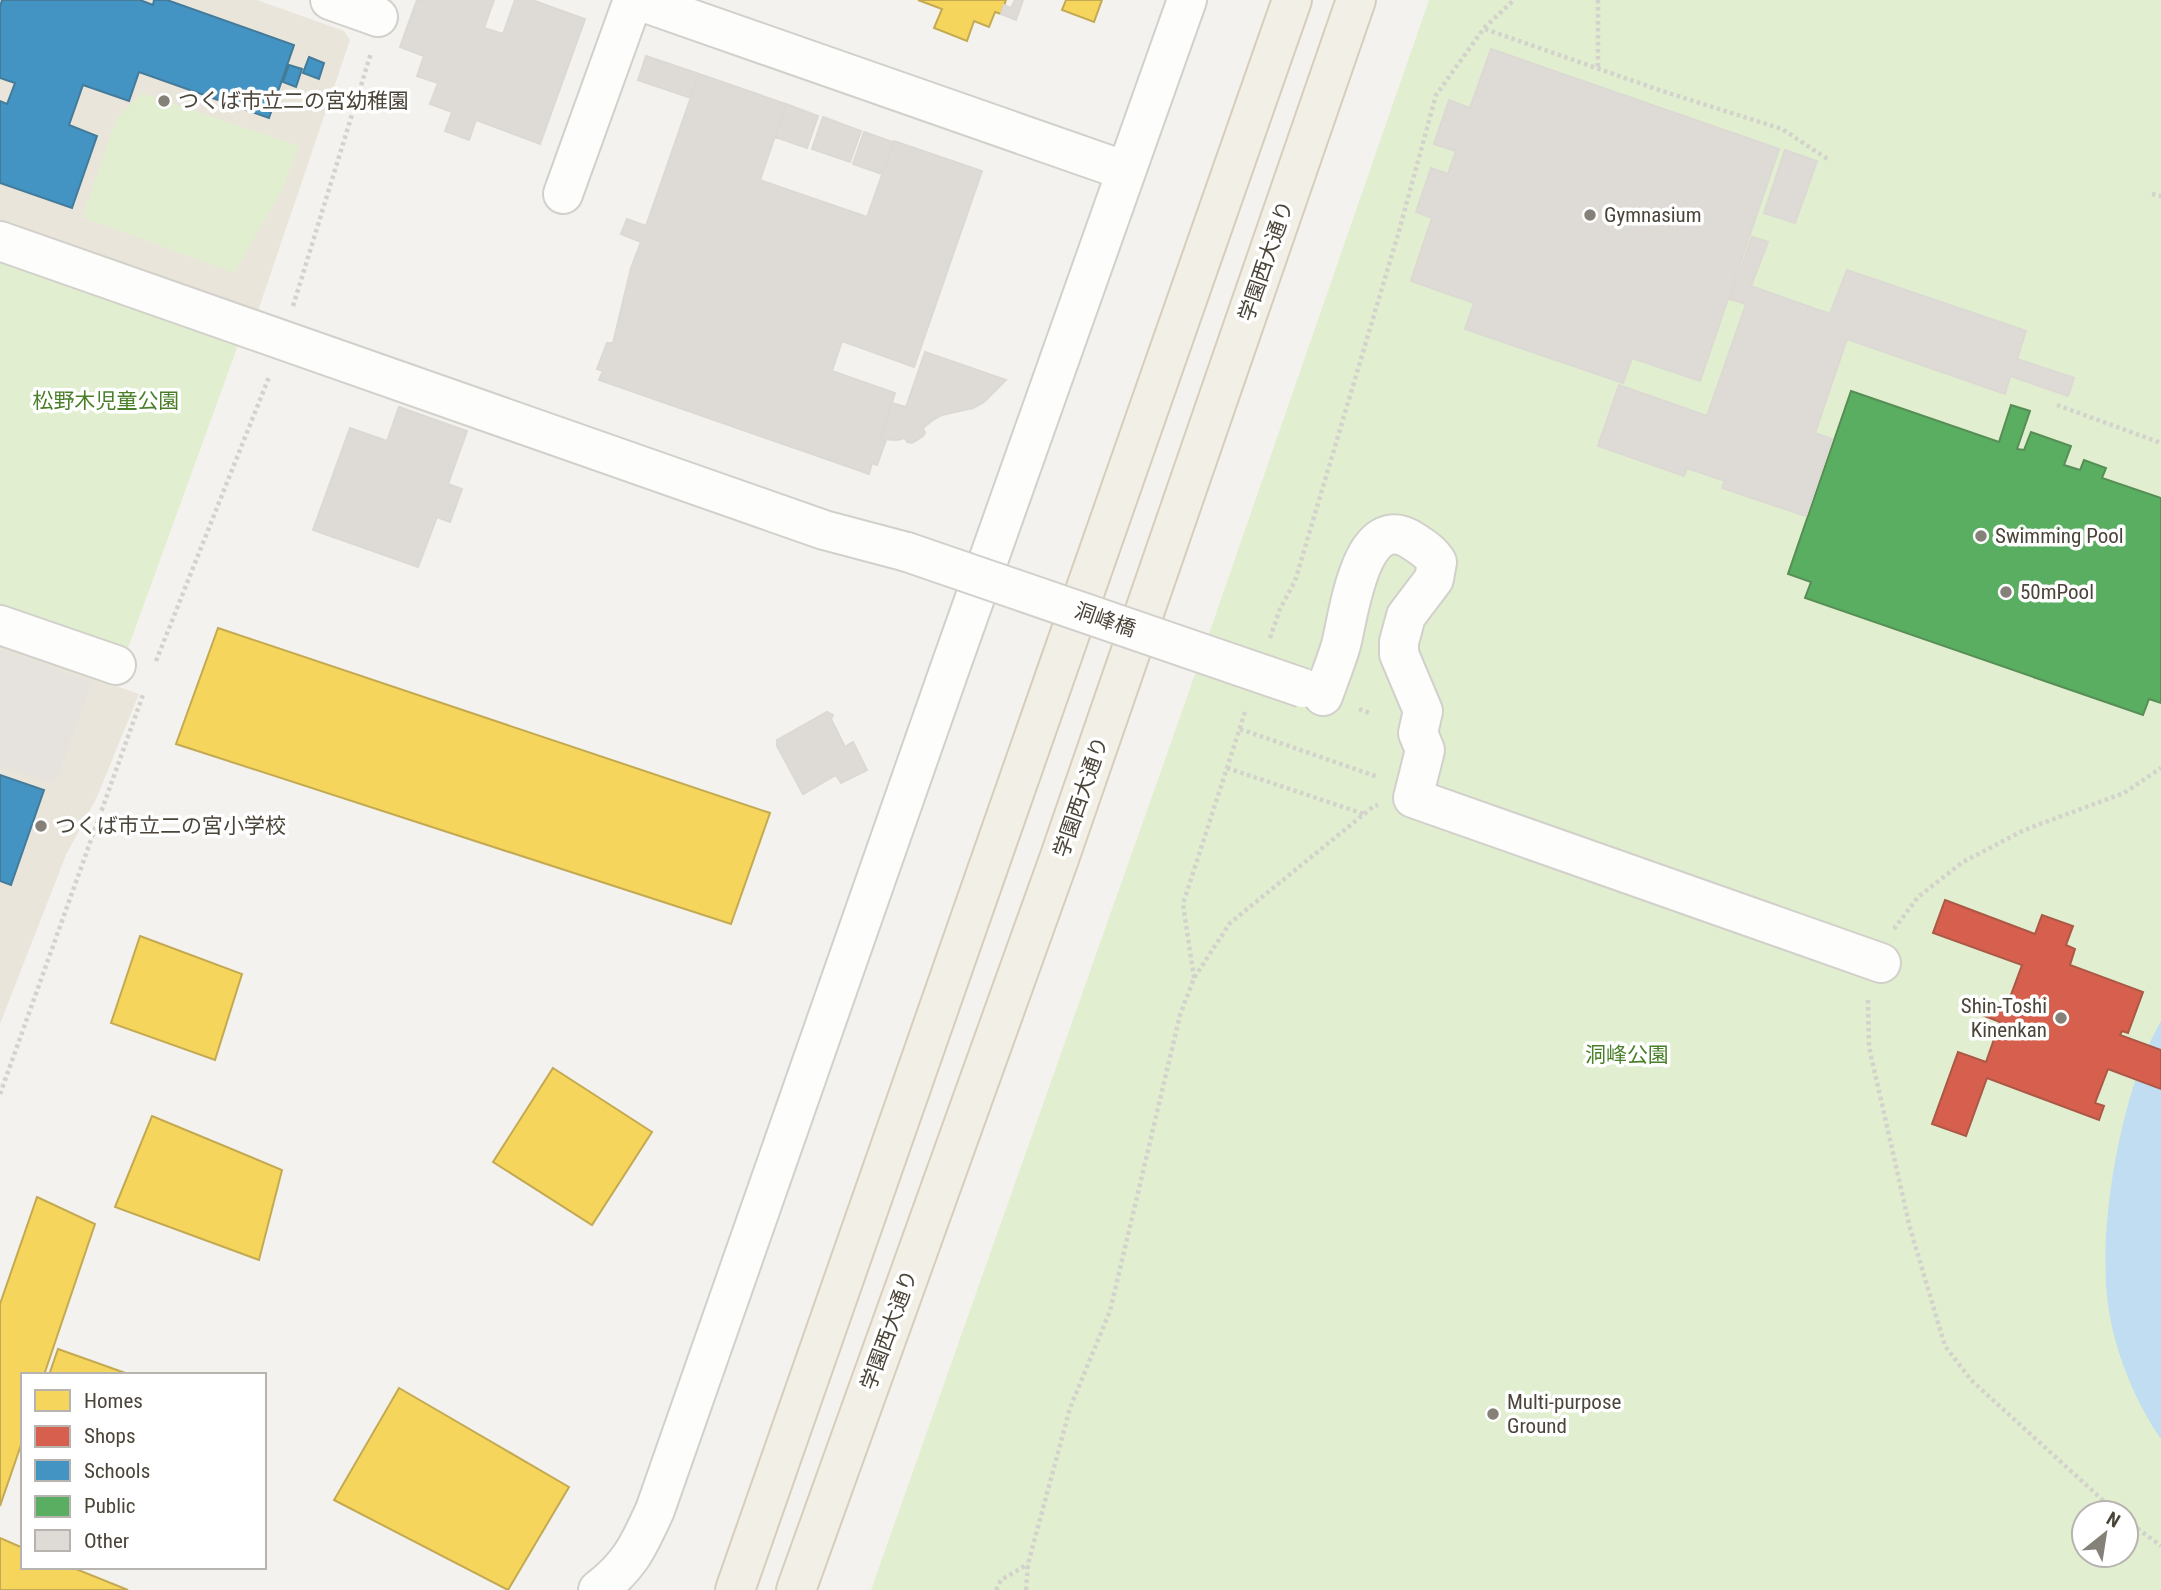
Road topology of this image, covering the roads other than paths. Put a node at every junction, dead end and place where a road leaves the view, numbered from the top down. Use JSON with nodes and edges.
{"nodes":[{"id":1,"x":330,"y":0,"type":"edge"},
{"id":2,"x":635,"y":0,"type":"edge"},
{"id":3,"x":1187,"y":0,"type":"edge"},
{"id":4,"x":1292,"y":0,"type":"edge"},
{"id":5,"x":1356,"y":0,"type":"edge"},
{"id":6,"x":378,"y":17,"type":"dead end"},
{"id":7,"x":1126,"y":171,"type":"junction"},
{"id":8,"x":563,"y":194,"type":"dead end"},
{"id":9,"x":0,"y":241,"type":"edge"},
{"id":10,"x":0,"y":625,"type":"edge"},
{"id":11,"x":116,"y":665,"type":"dead end"},
{"id":12,"x":1881,"y":963,"type":"road end"},
{"id":13,"x":597,"y":1590,"type":"edge"},
{"id":14,"x":735,"y":1590,"type":"edge"},
{"id":15,"x":796,"y":1590,"type":"edge"}],
"edges":[{"from":1,"to":6,"type":"street"},
{"from":2,"to":7,"type":"street"},
{"from":2,"to":8,"type":"street"},
{"from":3,"to":7,"type":"street"},
{"from":4,"to":14,"type":"main road"},
{"from":5,"to":15,"type":"main road","name":"学園西大通り"},
{"from":7,"to":13,"type":"street"},
{"from":9,"to":12,"type":"street","name":"洞峰橋","bridge":true},
{"from":10,"to":11,"type":"street"}]}
